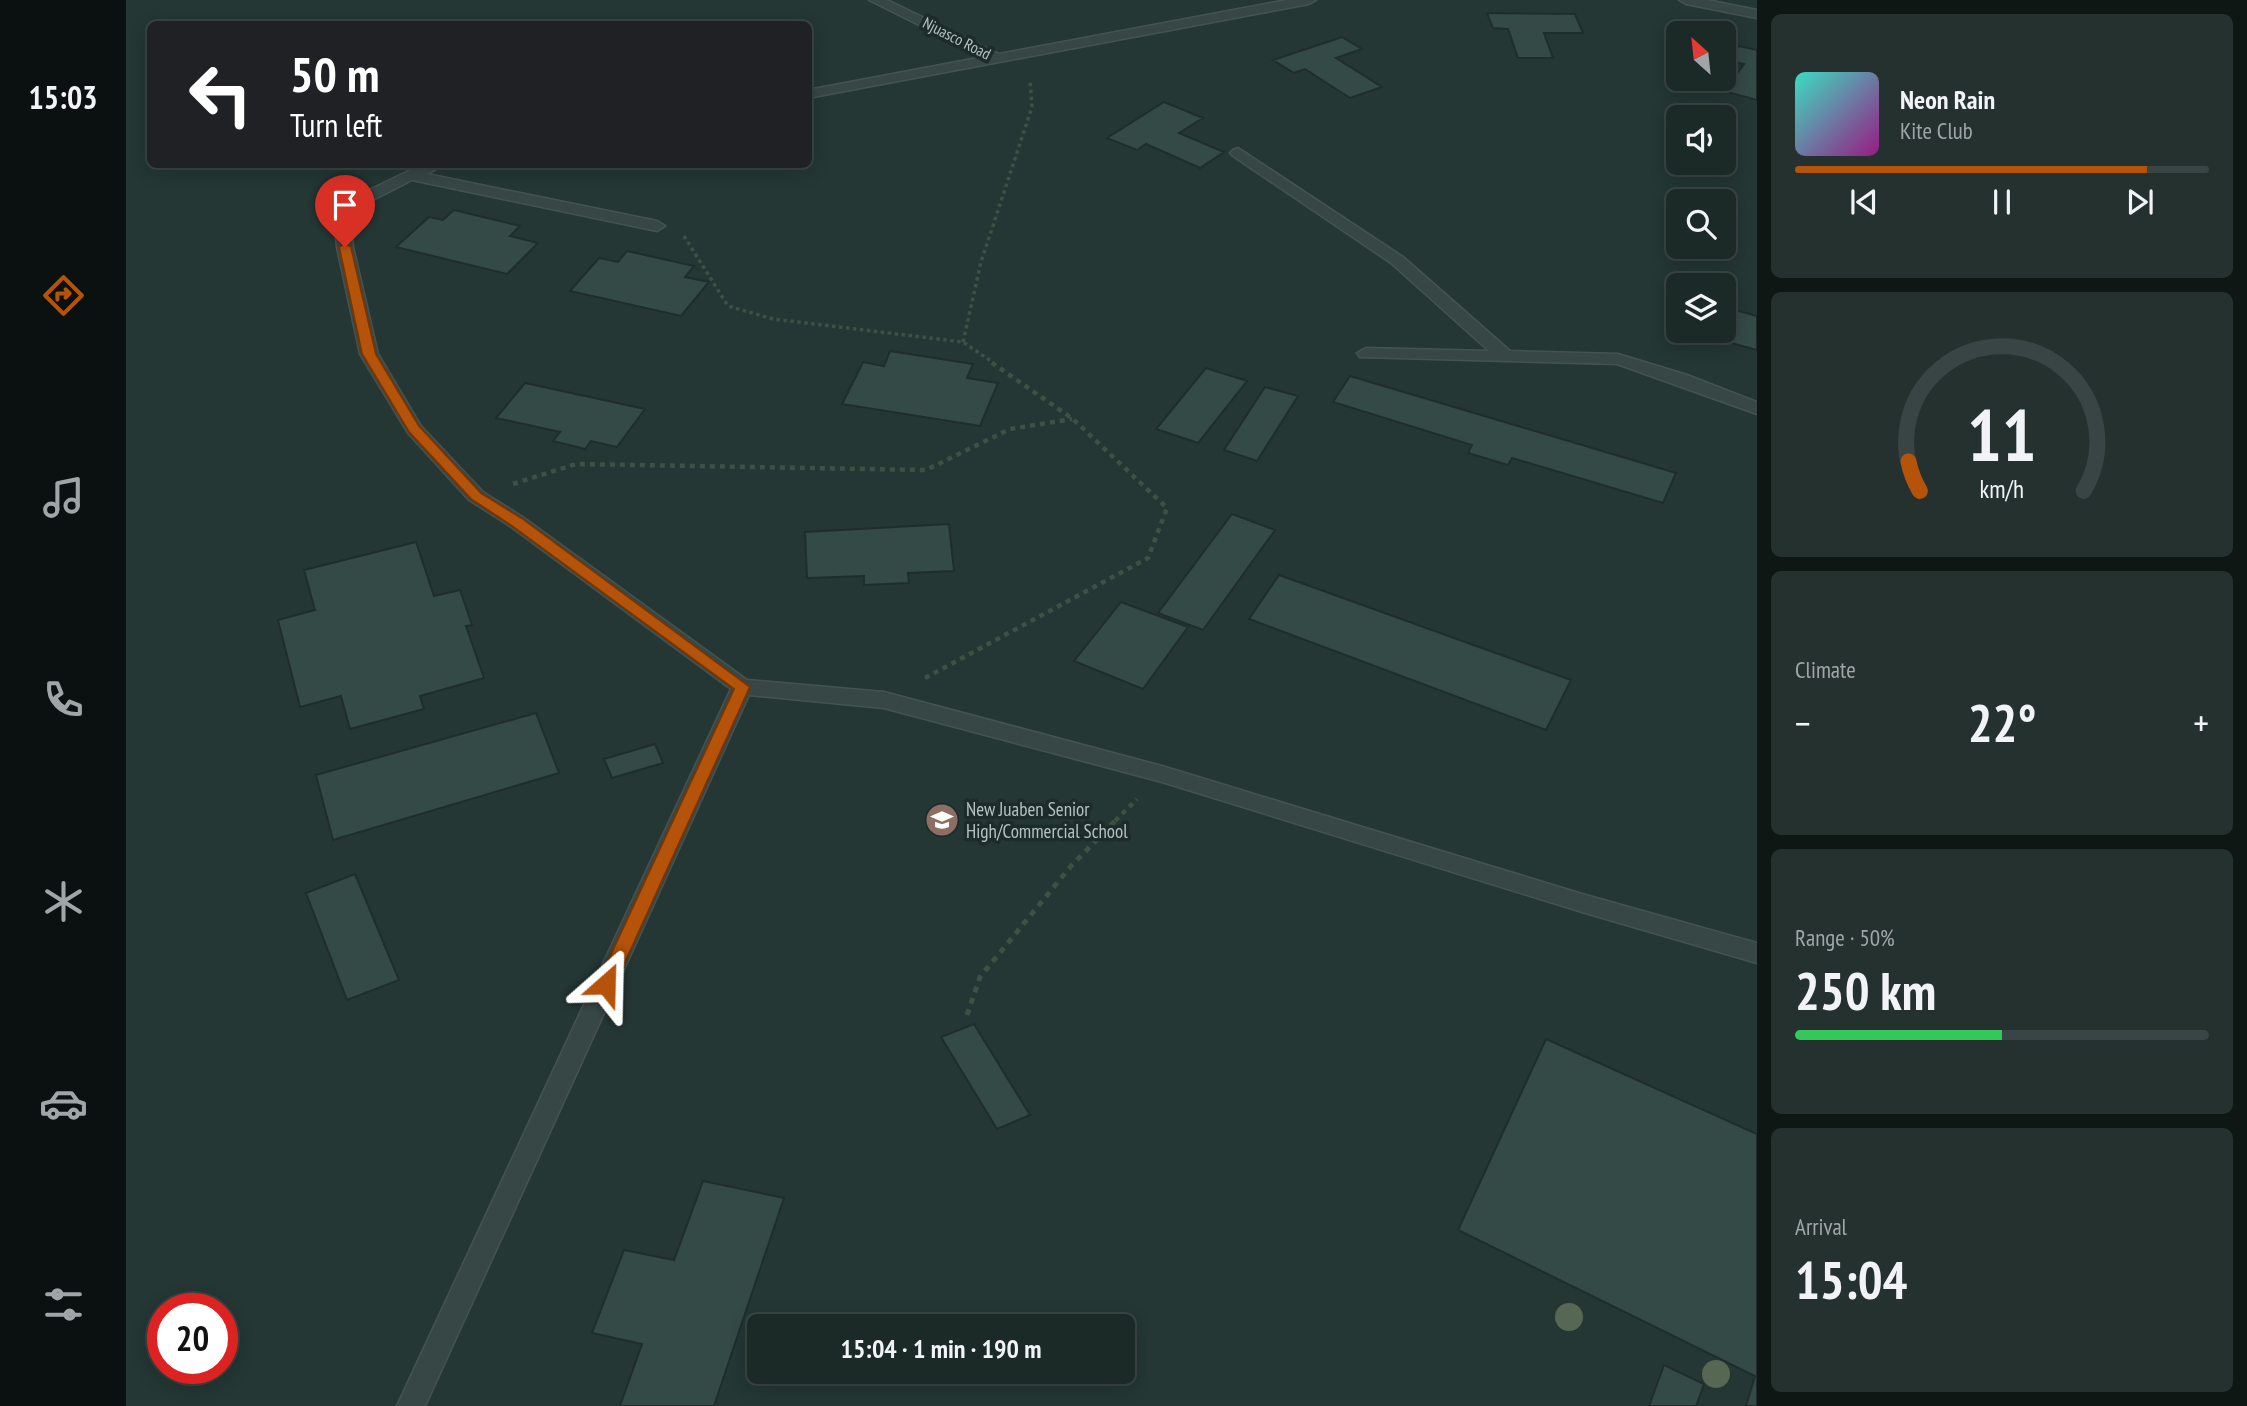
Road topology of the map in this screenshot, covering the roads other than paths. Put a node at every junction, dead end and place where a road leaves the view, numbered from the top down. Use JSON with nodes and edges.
{"nodes":[{"id":1,"x":876,"y":0,"type":"edge"},
{"id":2,"x":1309,"y":0,"type":"edge"},
{"id":3,"x":1686,"y":0,"type":"edge"},
{"id":4,"x":1757,"y":14,"type":"edge"},
{"id":5,"x":1004,"y":58,"type":"junction"},
{"id":6,"x":812,"y":93,"type":"edge"},
{"id":7,"x":1238,"y":153,"type":"dead end"},
{"id":8,"x":428,"y":168,"type":"edge"},
{"id":9,"x":409,"y":175,"type":"junction"},
{"id":10,"x":657,"y":226,"type":"road end"},
{"id":11,"x":1366,"y":353,"type":"dead end"},
{"id":12,"x":1505,"y":356,"type":"junction"},
{"id":13,"x":1757,"y":408,"type":"edge"},
{"id":14,"x":742,"y":687,"type":"junction"},
{"id":15,"x":1757,"y":953,"type":"edge"},
{"id":16,"x":411,"y":1406,"type":"edge"}],
"edges":[{"from":1,"to":5,"type":"lane","name":"Njuasco Road"},
{"from":2,"to":5,"type":"lane"},
{"from":3,"to":4,"type":"lane"},
{"from":5,"to":6,"type":"lane"},
{"from":7,"to":12,"type":"lane"},
{"from":8,"to":9,"type":"lane"},
{"from":9,"to":10,"type":"lane"},
{"from":9,"to":14,"type":"lane"},
{"from":11,"to":12,"type":"lane"},
{"from":12,"to":13,"type":"lane"},
{"from":14,"to":15,"type":"lane"},
{"from":14,"to":16,"type":"lane"}]}
